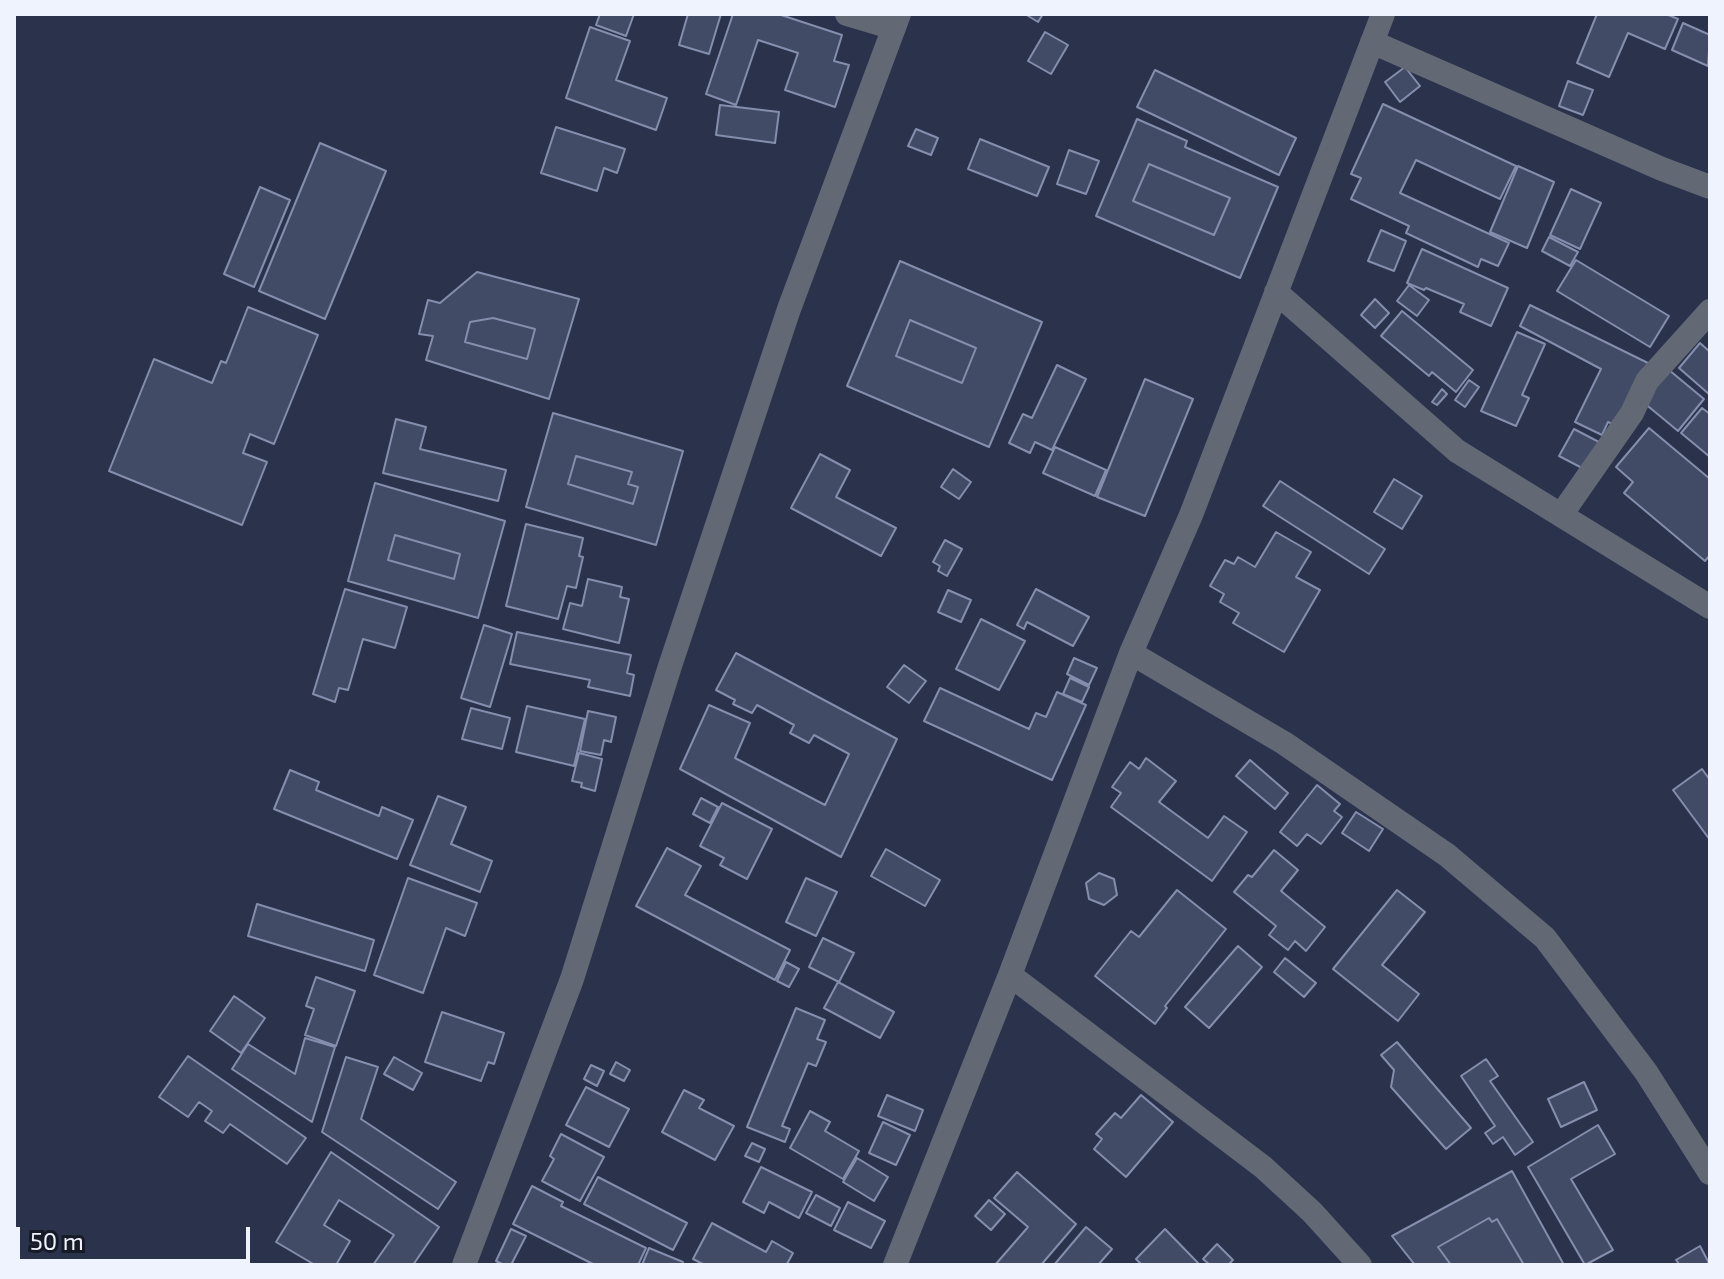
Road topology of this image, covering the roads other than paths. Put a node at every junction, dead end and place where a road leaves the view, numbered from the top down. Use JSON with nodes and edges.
{"nodes":[{"id":1,"x":847,"y":14,"type":"edge"},
{"id":2,"x":1383,"y":14,"type":"edge"},
{"id":3,"x":896,"y":21,"type":"edge"},
{"id":4,"x":1372,"y":42,"type":"junction"},
{"id":5,"x":1710,"y":187,"type":"edge"},
{"id":6,"x":1276,"y":292,"type":"junction"},
{"id":7,"x":1710,"y":311,"type":"edge"},
{"id":8,"x":1561,"y":515,"type":"junction"},
{"id":9,"x":1710,"y":607,"type":"edge"},
{"id":10,"x":1131,"y":653,"type":"junction"},
{"id":11,"x":1010,"y":975,"type":"junction"},
{"id":12,"x":1710,"y":1173,"type":"edge"},
{"id":13,"x":464,"y":1265,"type":"edge"},
{"id":14,"x":895,"y":1265,"type":"edge"},
{"id":15,"x":1360,"y":1265,"type":"edge"}],
"edges":[{"from":1,"to":3,"type":"street"},
{"from":2,"to":4,"type":"street"},
{"from":3,"to":13,"type":"street"},
{"from":4,"to":5,"type":"street"},
{"from":4,"to":6,"type":"street"},
{"from":6,"to":8,"type":"street"},
{"from":6,"to":10,"type":"street"},
{"from":7,"to":8,"type":"street"},
{"from":8,"to":9,"type":"street"},
{"from":10,"to":11,"type":"street"},
{"from":10,"to":12,"type":"street"},
{"from":11,"to":14,"type":"street"},
{"from":11,"to":15,"type":"street"}]}
